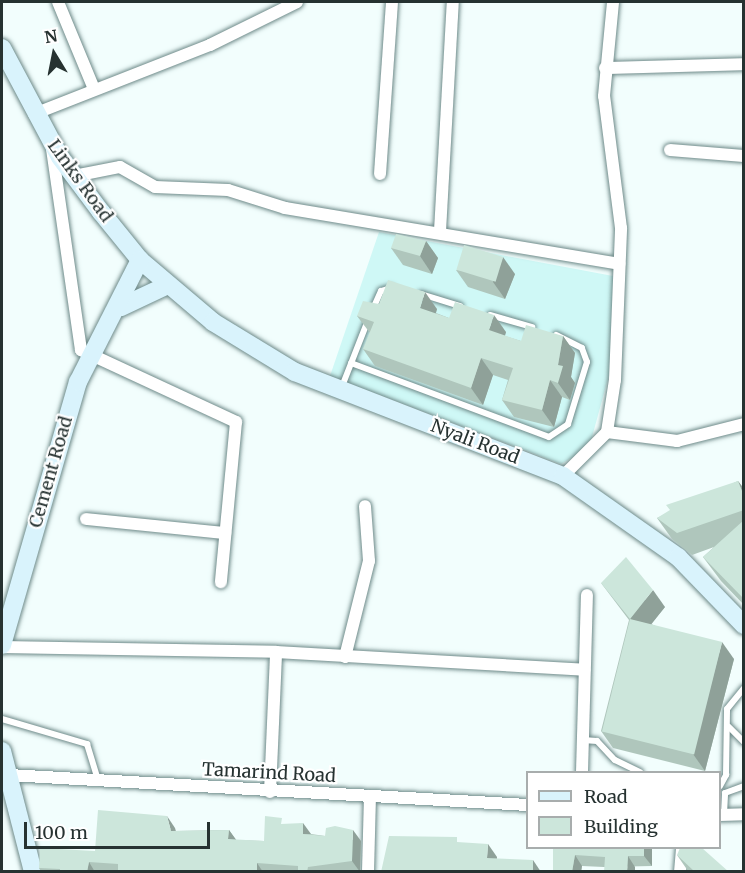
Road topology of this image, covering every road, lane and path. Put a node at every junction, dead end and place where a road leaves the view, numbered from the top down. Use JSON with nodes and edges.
{"nodes":[{"id":1,"x":58,"y":2,"type":"edge"},
{"id":2,"x":297,"y":2,"type":"edge"},
{"id":3,"x":392,"y":2,"type":"edge"},
{"id":4,"x":453,"y":2,"type":"edge"},
{"id":5,"x":613,"y":2,"type":"edge"},
{"id":6,"x":2,"y":48,"type":"edge"},
{"id":7,"x":744,"y":64,"type":"edge"},
{"id":8,"x":605,"y":68,"type":"junction"},
{"id":9,"x":94,"y":88,"type":"junction"},
{"id":10,"x":34,"y":114,"type":"junction"},
{"id":11,"x":52,"y":143,"type":"junction"},
{"id":12,"x":670,"y":150,"type":"dead end"},
{"id":13,"x":744,"y":156,"type":"edge"},
{"id":14,"x":380,"y":174,"type":"dead end"},
{"id":15,"x":74,"y":176,"type":"junction"},
{"id":16,"x":440,"y":231,"type":"junction"},
{"id":17,"x":140,"y":260,"type":"junction"},
{"id":18,"x":619,"y":264,"type":"junction"},
{"id":19,"x":168,"y":285,"type":"junction"},
{"id":20,"x":400,"y":288,"type":"edge"},
{"id":21,"x":412,"y":291,"type":"edge"},
{"id":22,"x":182,"y":297,"type":"joint"},
{"id":23,"x":121,"y":308,"type":"junction"},
{"id":24,"x":469,"y":308,"type":"edge"},
{"id":25,"x":480,"y":312,"type":"edge"},
{"id":26,"x":537,"y":329,"type":"edge"},
{"id":27,"x":549,"y":332,"type":"edge"},
{"id":28,"x":89,"y":357,"type":"junction"},
{"id":29,"x":351,"y":363,"type":"junction"},
{"id":30,"x":341,"y":390,"type":"junction"},
{"id":31,"x":744,"y":424,"type":"edge"},
{"id":32,"x":607,"y":432,"type":"junction"},
{"id":33,"x":563,"y":476,"type":"junction"},
{"id":34,"x":365,"y":506,"type":"dead end"},
{"id":35,"x":86,"y":519,"type":"dead end"},
{"id":36,"x":225,"y":533,"type":"junction"},
{"id":37,"x":221,"y":582,"type":"dead end"},
{"id":38,"x":587,"y":595,"type":"dead end"},
{"id":39,"x":744,"y":625,"type":"edge"},
{"id":40,"x":2,"y":646,"type":"edge"},
{"id":41,"x":276,"y":652,"type":"junction"},
{"id":42,"x":345,"y":657,"type":"junction"},
{"id":43,"x":584,"y":670,"type":"junction"},
{"id":44,"x":744,"y":688,"type":"edge"},
{"id":45,"x":2,"y":719,"type":"edge"},
{"id":46,"x":729,"y":727,"type":"junction"},
{"id":47,"x":583,"y":740,"type":"junction"},
{"id":48,"x":744,"y":742,"type":"edge"},
{"id":49,"x":2,"y":751,"type":"edge"},
{"id":50,"x":582,"y":771,"type":"edge"},
{"id":51,"x":638,"y":771,"type":"edge"},
{"id":52,"x":9,"y":775,"type":"junction"},
{"id":53,"x":98,"y":781,"type":"junction"},
{"id":54,"x":744,"y":786,"type":"edge"},
{"id":55,"x":721,"y":790,"type":"edge"},
{"id":56,"x":270,"y":792,"type":"junction"},
{"id":57,"x":370,"y":796,"type":"junction"},
{"id":58,"x":526,"y":805,"type":"edge"},
{"id":59,"x":744,"y":814,"type":"edge"},
{"id":60,"x":722,"y":816,"type":"edge"},
{"id":61,"x":682,"y":849,"type":"edge"},
{"id":62,"x":33,"y":872,"type":"edge"},
{"id":63,"x":368,"y":872,"type":"edge"},
{"id":64,"x":680,"y":872,"type":"edge"}],
"edges":[{"from":1,"to":9,"type":"street"},
{"from":2,"to":9,"type":"street"},
{"from":3,"to":14,"type":"street"},
{"from":4,"to":16,"type":"street"},
{"from":5,"to":8,"type":"street"},
{"from":6,"to":10,"type":"main road","name":"Links Road"},
{"from":7,"to":8,"type":"street"},
{"from":8,"to":18,"type":"street"},
{"from":9,"to":10,"type":"street"},
{"from":10,"to":11,"type":"main road","name":"Links Road"},
{"from":11,"to":15,"type":"main road","name":"Links Road"},
{"from":11,"to":28,"type":"street"},
{"from":12,"to":13,"type":"street"},
{"from":15,"to":16,"type":"street"},
{"from":15,"to":17,"type":"main road","name":"Links Road"},
{"from":16,"to":18,"type":"street"},
{"from":17,"to":19,"type":"main road","name":"Links Road"},
{"from":17,"to":23,"type":"main road","name":"Cement Road"},
{"from":18,"to":32,"type":"street"},
{"from":19,"to":22,"type":"main road","name":"Links Road"},
{"from":19,"to":23,"type":"main road"},
{"from":20,"to":29,"type":"lane"},
{"from":21,"to":24,"type":"lane"},
{"from":22,"to":30,"type":"main road","name":"Nyali Road"},
{"from":23,"to":28,"type":"main road","name":"Cement Road"},
{"from":25,"to":26,"type":"lane"},
{"from":27,"to":29,"type":"lane"},
{"from":28,"to":36,"type":"street"},
{"from":28,"to":40,"type":"main road","name":"Cement Road"},
{"from":29,"to":30,"type":"lane"},
{"from":30,"to":33,"type":"main road","name":"Nyali Road"},
{"from":31,"to":32,"type":"street"},
{"from":32,"to":33,"type":"street"},
{"from":33,"to":39,"type":"main road","name":"Nyali Road"},
{"from":34,"to":42,"type":"street"},
{"from":35,"to":36,"type":"street"},
{"from":36,"to":37,"type":"street"},
{"from":38,"to":43,"type":"street"},
{"from":40,"to":41,"type":"street"},
{"from":41,"to":42,"type":"street"},
{"from":41,"to":56,"type":"street"},
{"from":42,"to":43,"type":"street"},
{"from":43,"to":47,"type":"street"},
{"from":44,"to":46,"type":"lane"},
{"from":45,"to":53,"type":"lane"},
{"from":46,"to":48,"type":"lane"},
{"from":46,"to":55,"type":"lane"},
{"from":47,"to":50,"type":"street"},
{"from":47,"to":51,"type":"lane"},
{"from":49,"to":52,"type":"main road"},
{"from":52,"to":53,"type":"street","name":"Tamarind Road"},
{"from":52,"to":62,"type":"main road"},
{"from":53,"to":56,"type":"street","name":"Tamarind Road"},
{"from":54,"to":55,"type":"lane"},
{"from":55,"to":60,"type":"lane"},
{"from":56,"to":57,"type":"street","name":"Tamarind Road"},
{"from":57,"to":58,"type":"street","name":"Tamarind Road"},
{"from":57,"to":63,"type":"street"},
{"from":59,"to":60,"type":"street"},
{"from":61,"to":64,"type":"street"}]}
